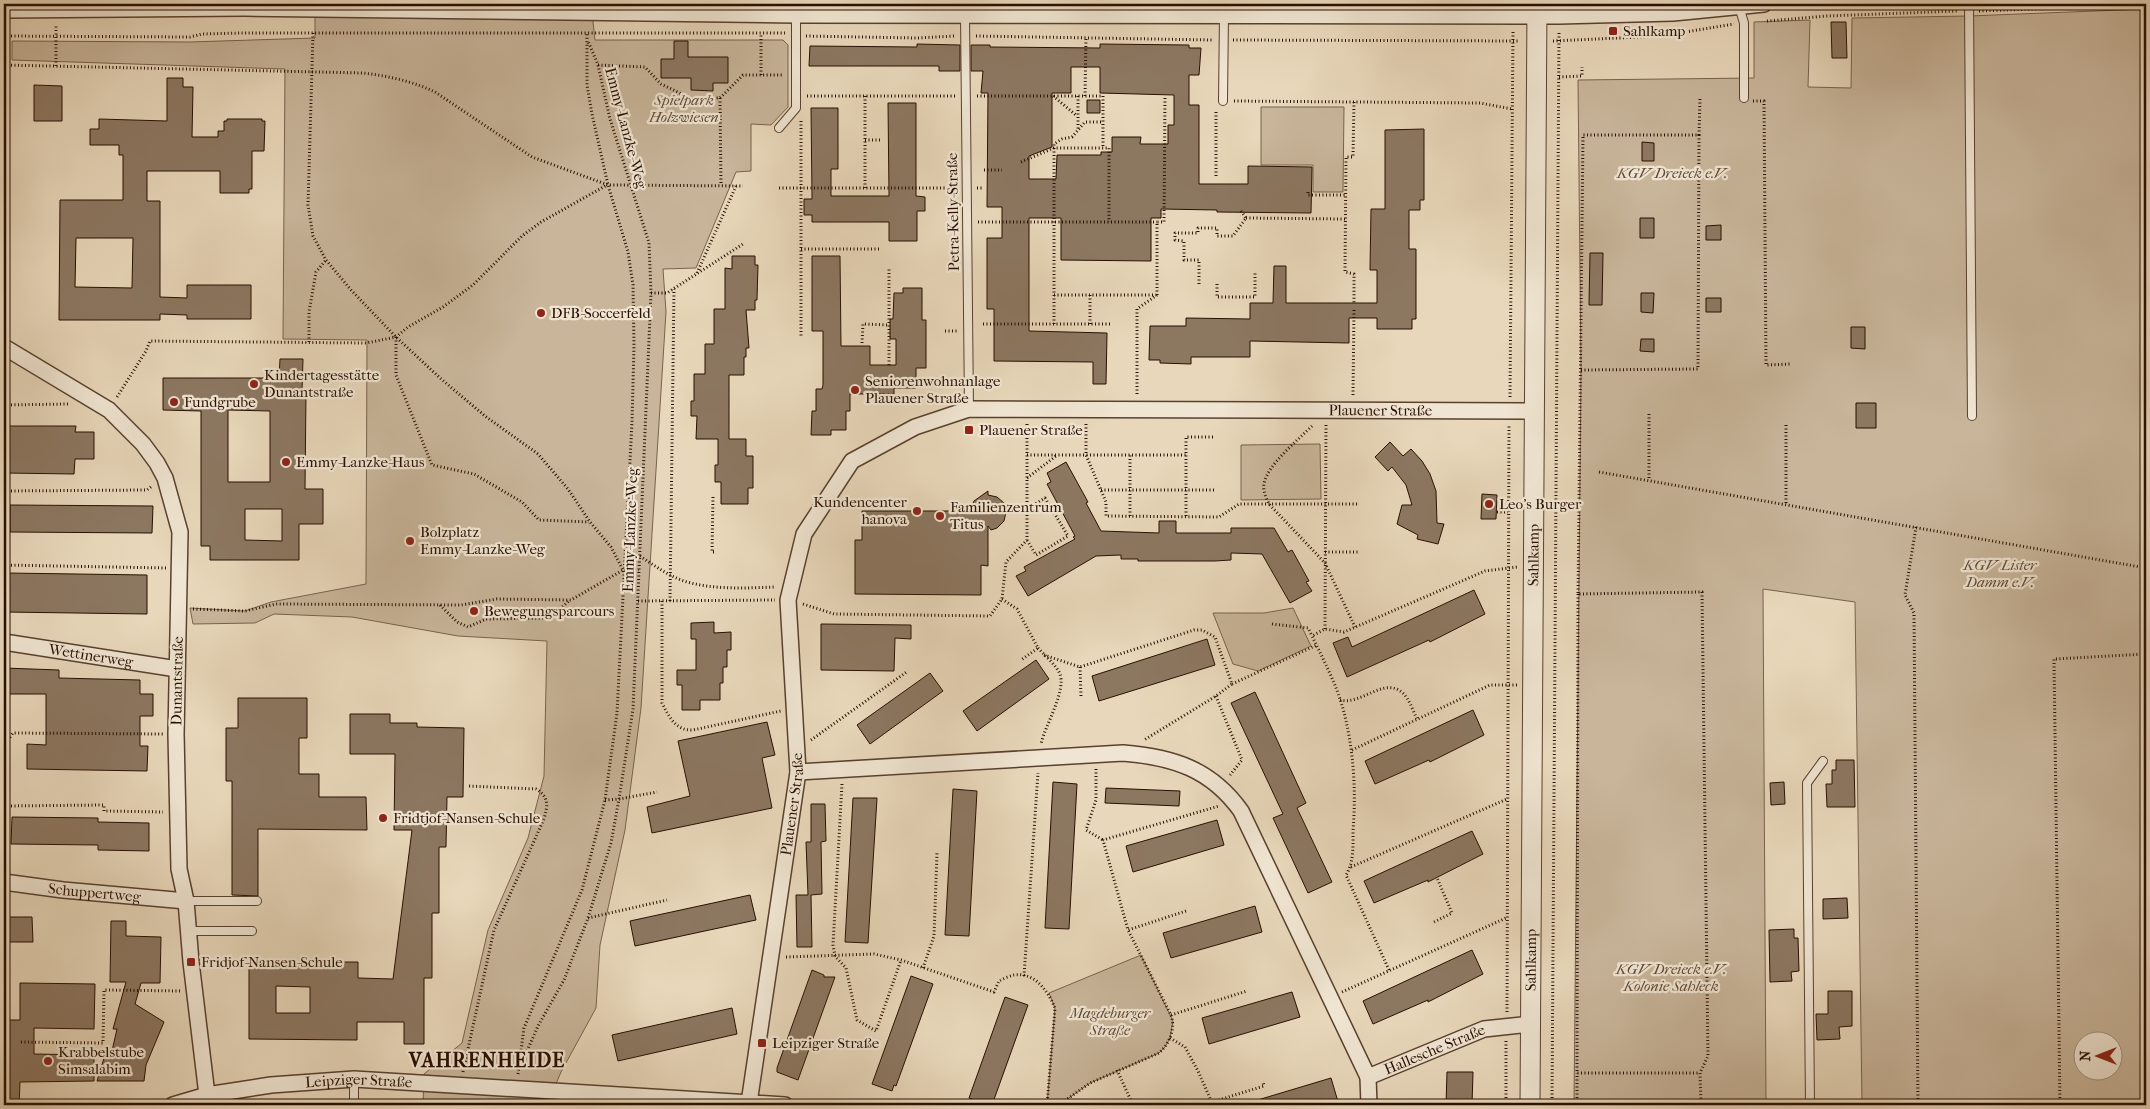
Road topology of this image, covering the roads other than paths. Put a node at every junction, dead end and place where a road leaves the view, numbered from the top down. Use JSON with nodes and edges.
{"nodes":[{"id":1,"x":1764,"y":4,"type":"edge"},
{"id":2,"x":1739,"y":6,"type":"junction"},
{"id":3,"x":1969,"y":7,"type":"edge"},
{"id":4,"x":796,"y":9,"type":"edge"},
{"id":5,"x":992,"y":9,"type":"edge"},
{"id":6,"x":1245,"y":9,"type":"edge"},
{"id":7,"x":4,"y":10,"type":"edge"},
{"id":8,"x":1537,"y":10,"type":"edge"},
{"id":9,"x":965,"y":14,"type":"junction"},
{"id":10,"x":1224,"y":14,"type":"junction"},
{"id":11,"x":1744,"y":98,"type":"road end"},
{"id":12,"x":1220,"y":101,"type":"road end"},
{"id":13,"x":779,"y":128,"type":"dead end"},
{"id":14,"x":4,"y":347,"type":"edge"},
{"id":15,"x":969,"y":409,"type":"junction"},
{"id":16,"x":1534,"y":411,"type":"junction"},
{"id":17,"x":1972,"y":416,"type":"dead end"},
{"id":18,"x":4,"y":642,"type":"edge"},
{"id":19,"x":177,"y":669,"type":"junction"},
{"id":20,"x":1823,"y":761,"type":"dead end"},
{"id":21,"x":798,"y":772,"type":"junction"},
{"id":22,"x":4,"y":882,"type":"edge"},
{"id":23,"x":186,"y":901,"type":"junction"},
{"id":24,"x":257,"y":901,"type":"dead end"},
{"id":25,"x":188,"y":931,"type":"junction"},
{"id":26,"x":252,"y":931,"type":"dead end"},
{"id":27,"x":1531,"y":1024,"type":"junction"},
{"id":28,"x":1368,"y":1077,"type":"junction"},
{"id":29,"x":354,"y":1079,"type":"junction"},
{"id":30,"x":207,"y":1095,"type":"junction"},
{"id":31,"x":748,"y":1103,"type":"junction"},
{"id":32,"x":173,"y":1105,"type":"edge"},
{"id":33,"x":354,"y":1105,"type":"edge"},
{"id":34,"x":786,"y":1105,"type":"edge"},
{"id":35,"x":1370,"y":1105,"type":"edge"},
{"id":36,"x":1530,"y":1105,"type":"edge"},
{"id":37,"x":1810,"y":1105,"type":"edge"}],
"edges":[{"from":1,"to":2,"type":"street"},
{"from":2,"to":8,"type":"street"},
{"from":2,"to":11,"type":"lane"},
{"from":3,"to":17,"type":"lane"},
{"from":4,"to":7,"type":"street"},
{"from":4,"to":9,"type":"street"},
{"from":4,"to":13,"type":"lane"},
{"from":5,"to":9,"type":"street"},
{"from":5,"to":10,"type":"street"},
{"from":6,"to":8,"type":"street"},
{"from":6,"to":10,"type":"street"},
{"from":8,"to":16,"type":"street","name":"Sahlkamp"},
{"from":9,"to":15,"type":"lane","name":"Petra-Kelly-Straße"},
{"from":10,"to":12,"type":"lane"},
{"from":14,"to":19,"type":"street","name":"Dunantstraße"},
{"from":15,"to":16,"type":"street","name":"Plauener Straße"},
{"from":15,"to":21,"type":"street","name":"Plauener Straße"},
{"from":16,"to":27,"type":"street","name":"Sahlkamp"},
{"from":18,"to":19,"type":"street","name":"Wettinerweg"},
{"from":19,"to":23,"type":"street","name":"Dunantstraße"},
{"from":20,"to":37,"type":"lane"},
{"from":21,"to":28,"type":"street"},
{"from":21,"to":31,"type":"street","name":"Plauener Straße"},
{"from":22,"to":23,"type":"street","name":"Schuppertweg"},
{"from":23,"to":24,"type":"lane"},
{"from":23,"to":25,"type":"street","name":"Dunantstraße"},
{"from":25,"to":26,"type":"lane"},
{"from":25,"to":30,"type":"street","name":"Dunantstraße"},
{"from":27,"to":28,"type":"street","name":"Hallesche Straße"},
{"from":27,"to":36,"type":"street","name":"Sahlkamp"},
{"from":28,"to":35,"type":"street","name":"Hallesche Straße"},
{"from":29,"to":30,"type":"street","name":"Leipziger Straße"},
{"from":29,"to":31,"type":"street","name":"Leipziger Straße"},
{"from":29,"to":33,"type":"lane"},
{"from":30,"to":32,"type":"street","name":"Leipziger Straße"},
{"from":31,"to":34,"type":"street","name":"Leipziger Straße"}]}
